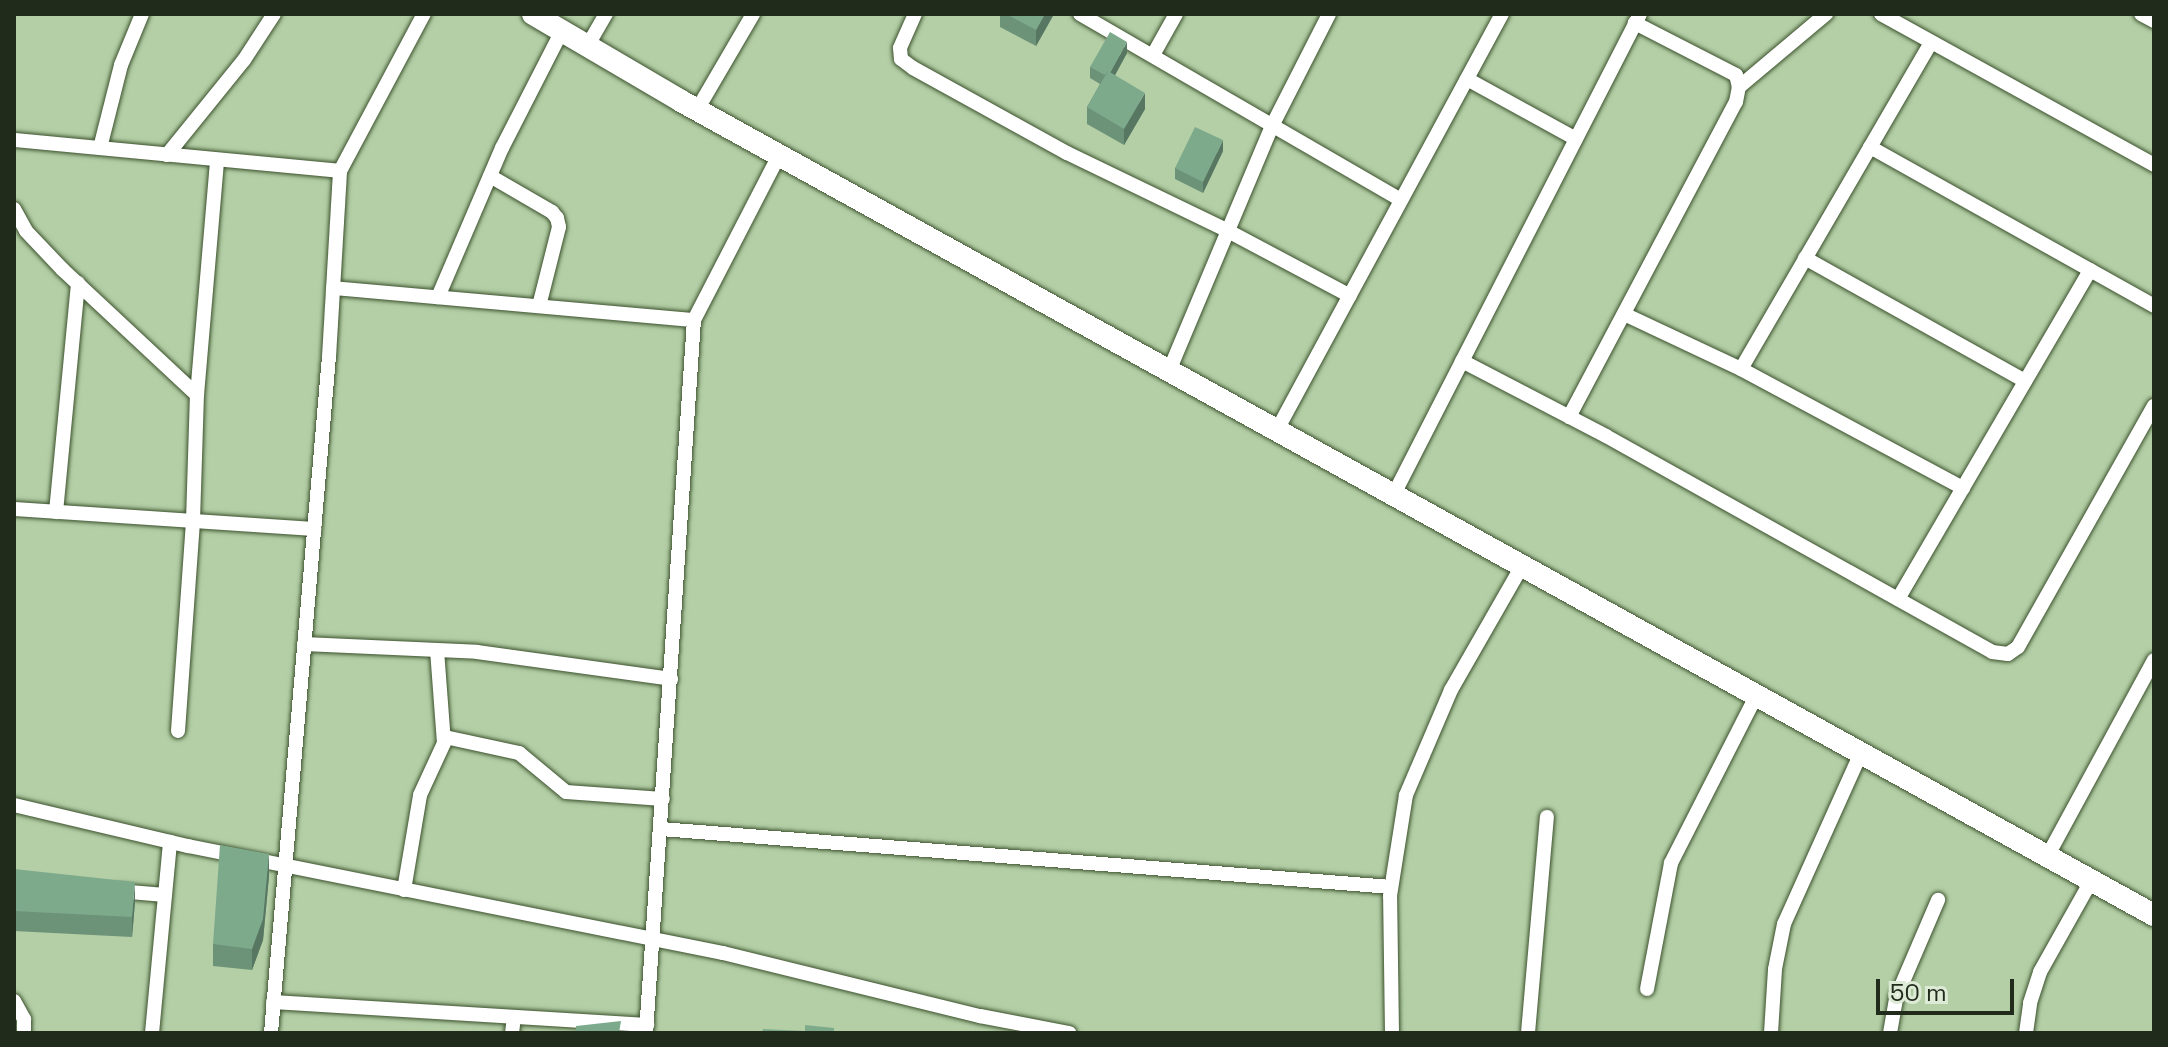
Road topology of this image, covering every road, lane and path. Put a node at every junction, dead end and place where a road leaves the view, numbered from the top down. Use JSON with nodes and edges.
{"nodes":[{"id":1,"x":142,"y":14,"type":"edge"},
{"id":2,"x":274,"y":14,"type":"edge"},
{"id":3,"x":424,"y":14,"type":"edge"},
{"id":4,"x":533,"y":14,"type":"edge"},
{"id":5,"x":606,"y":14,"type":"edge"},
{"id":6,"x":753,"y":14,"type":"edge"},
{"id":7,"x":915,"y":14,"type":"edge"},
{"id":8,"x":1080,"y":14,"type":"edge"},
{"id":9,"x":1176,"y":14,"type":"edge"},
{"id":10,"x":1329,"y":14,"type":"edge"},
{"id":11,"x":1502,"y":14,"type":"edge"},
{"id":12,"x":1826,"y":14,"type":"edge"},
{"id":13,"x":1881,"y":14,"type":"edge"},
{"id":14,"x":2141,"y":14,"type":"edge"},
{"id":15,"x":1638,"y":19,"type":"edge"},
{"id":16,"x":2154,"y":21,"type":"edge"},
{"id":17,"x":562,"y":31,"type":"junction"},
{"id":18,"x":1931,"y":42,"type":"junction"},
{"id":19,"x":588,"y":45,"type":"junction"},
{"id":20,"x":1153,"y":55,"type":"junction"},
{"id":21,"x":1467,"y":79,"type":"junction"},
{"id":22,"x":1739,"y":87,"type":"junction"},
{"id":23,"x":697,"y":110,"type":"junction"},
{"id":24,"x":1272,"y":126,"type":"junction"},
{"id":25,"x":1576,"y":139,"type":"junction"},
{"id":26,"x":14,"y":140,"type":"edge"},
{"id":27,"x":1870,"y":147,"type":"junction"},
{"id":28,"x":100,"y":148,"type":"junction"},
{"id":29,"x":167,"y":155,"type":"junction"},
{"id":30,"x":779,"y":155,"type":"junction"},
{"id":31,"x":217,"y":160,"type":"junction"},
{"id":32,"x":2154,"y":165,"type":"edge"},
{"id":33,"x":340,"y":171,"type":"junction"},
{"id":34,"x":490,"y":176,"type":"junction"},
{"id":35,"x":1401,"y":200,"type":"junction"},
{"id":36,"x":14,"y":209,"type":"edge"},
{"id":37,"x":1228,"y":231,"type":"junction"},
{"id":38,"x":1805,"y":258,"type":"junction"},
{"id":39,"x":2090,"y":270,"type":"junction"},
{"id":40,"x":78,"y":283,"type":"junction"},
{"id":41,"x":333,"y":288,"type":"junction"},
{"id":42,"x":1350,"y":296,"type":"junction"},
{"id":43,"x":438,"y":297,"type":"junction"},
{"id":44,"x":539,"y":306,"type":"junction"},
{"id":45,"x":2154,"y":306,"type":"edge"},
{"id":46,"x":1624,"y":314,"type":"junction"},
{"id":47,"x":694,"y":320,"type":"junction"},
{"id":48,"x":1462,"y":361,"type":"junction"},
{"id":49,"x":1741,"y":369,"type":"junction"},
{"id":50,"x":1169,"y":371,"type":"junction"},
{"id":51,"x":2025,"y":381,"type":"junction"},
{"id":52,"x":197,"y":395,"type":"junction"},
{"id":53,"x":2154,"y":406,"type":"edge"},
{"id":54,"x":1569,"y":417,"type":"junction"},
{"id":55,"x":1277,"y":430,"type":"junction"},
{"id":56,"x":1963,"y":488,"type":"junction"},
{"id":57,"x":1394,"y":494,"type":"junction"},
{"id":58,"x":14,"y":509,"type":"edge"},
{"id":59,"x":56,"y":512,"type":"junction"},
{"id":60,"x":193,"y":521,"type":"junction"},
{"id":61,"x":314,"y":529,"type":"junction"},
{"id":62,"x":1522,"y":566,"type":"junction"},
{"id":63,"x":1898,"y":599,"type":"junction"},
{"id":64,"x":304,"y":644,"type":"junction"},
{"id":65,"x":437,"y":650,"type":"junction"},
{"id":66,"x":2154,"y":660,"type":"edge"},
{"id":67,"x":671,"y":679,"type":"junction"},
{"id":68,"x":1756,"y":696,"type":"junction"},
{"id":69,"x":178,"y":731,"type":"dead end"},
{"id":70,"x":445,"y":737,"type":"junction"},
{"id":71,"x":1860,"y":755,"type":"junction"},
{"id":72,"x":663,"y":799,"type":"junction"},
{"id":73,"x":14,"y":805,"type":"edge"},
{"id":74,"x":1547,"y":817,"type":"dead end"},
{"id":75,"x":661,"y":829,"type":"junction"},
{"id":76,"x":170,"y":842,"type":"junction"},
{"id":77,"x":2047,"y":857,"type":"junction"},
{"id":78,"x":284,"y":866,"type":"junction"},
{"id":79,"x":2091,"y":881,"type":"junction"},
{"id":80,"x":1391,"y":887,"type":"junction"},
{"id":81,"x":105,"y":889,"type":"edge"},
{"id":82,"x":404,"y":890,"type":"junction"},
{"id":83,"x":165,"y":895,"type":"junction"},
{"id":84,"x":1938,"y":900,"type":"dead end"},
{"id":85,"x":2154,"y":915,"type":"edge"},
{"id":86,"x":654,"y":939,"type":"junction"},
{"id":87,"x":1647,"y":989,"type":"dead end"},
{"id":88,"x":14,"y":1001,"type":"edge"},
{"id":89,"x":273,"y":1002,"type":"junction"},
{"id":90,"x":514,"y":1017,"type":"junction"},
{"id":91,"x":647,"y":1029,"type":"edge"},
{"id":92,"x":24,"y":1033,"type":"edge"},
{"id":93,"x":152,"y":1033,"type":"edge"},
{"id":94,"x":271,"y":1033,"type":"edge"},
{"id":95,"x":512,"y":1033,"type":"edge"},
{"id":96,"x":1069,"y":1033,"type":"edge"},
{"id":97,"x":1392,"y":1033,"type":"edge"},
{"id":98,"x":1528,"y":1033,"type":"edge"},
{"id":99,"x":1771,"y":1033,"type":"edge"},
{"id":100,"x":1890,"y":1033,"type":"edge"},
{"id":101,"x":2026,"y":1033,"type":"edge"}],
"edges":[{"from":1,"to":28,"type":"street"},
{"from":2,"to":29,"type":"street"},
{"from":3,"to":33,"type":"street"},
{"from":4,"to":17,"type":"street"},
{"from":5,"to":19,"type":"street"},
{"from":6,"to":23,"type":"street"},
{"from":7,"to":37,"type":"street"},
{"from":8,"to":20,"type":"street"},
{"from":9,"to":20,"type":"street"},
{"from":10,"to":24,"type":"street"},
{"from":11,"to":21,"type":"street"},
{"from":12,"to":22,"type":"street"},
{"from":13,"to":18,"type":"street"},
{"from":14,"to":16,"type":"street"},
{"from":15,"to":22,"type":"street"},
{"from":15,"to":25,"type":"street"},
{"from":17,"to":19,"type":"street"},
{"from":17,"to":34,"type":"street"},
{"from":18,"to":27,"type":"street"},
{"from":18,"to":32,"type":"street"},
{"from":19,"to":23,"type":"street"},
{"from":20,"to":24,"type":"street"},
{"from":21,"to":25,"type":"street"},
{"from":21,"to":35,"type":"street"},
{"from":22,"to":46,"type":"street"},
{"from":23,"to":30,"type":"street"},
{"from":24,"to":35,"type":"street"},
{"from":24,"to":37,"type":"street"},
{"from":25,"to":48,"type":"street"},
{"from":26,"to":28,"type":"street"},
{"from":27,"to":38,"type":"street"},
{"from":27,"to":39,"type":"street"},
{"from":28,"to":29,"type":"street"},
{"from":29,"to":31,"type":"street"},
{"from":30,"to":47,"type":"street"},
{"from":30,"to":50,"type":"street"},
{"from":31,"to":33,"type":"street"},
{"from":31,"to":52,"type":"street"},
{"from":33,"to":41,"type":"street"},
{"from":34,"to":43,"type":"street"},
{"from":34,"to":44,"type":"street"},
{"from":35,"to":42,"type":"street"},
{"from":36,"to":40,"type":"street"},
{"from":37,"to":42,"type":"street"},
{"from":37,"to":50,"type":"street"},
{"from":38,"to":49,"type":"street"},
{"from":38,"to":51,"type":"street"},
{"from":39,"to":45,"type":"street"},
{"from":39,"to":51,"type":"street"},
{"from":40,"to":52,"type":"street"},
{"from":40,"to":59,"type":"street"},
{"from":41,"to":43,"type":"street"},
{"from":41,"to":61,"type":"street"},
{"from":42,"to":55,"type":"street"},
{"from":43,"to":44,"type":"street"},
{"from":44,"to":47,"type":"street"},
{"from":46,"to":49,"type":"street"},
{"from":46,"to":54,"type":"street"},
{"from":47,"to":67,"type":"street"},
{"from":48,"to":54,"type":"street"},
{"from":48,"to":57,"type":"street"},
{"from":49,"to":56,"type":"street"},
{"from":50,"to":55,"type":"street"},
{"from":51,"to":56,"type":"street"},
{"from":52,"to":60,"type":"street"},
{"from":53,"to":63,"type":"street"},
{"from":54,"to":63,"type":"street"},
{"from":55,"to":57,"type":"street"},
{"from":56,"to":63,"type":"street"},
{"from":57,"to":62,"type":"street"},
{"from":58,"to":59,"type":"street"},
{"from":59,"to":60,"type":"street"},
{"from":60,"to":61,"type":"street"},
{"from":60,"to":69,"type":"street"},
{"from":61,"to":64,"type":"street"},
{"from":62,"to":68,"type":"street"},
{"from":62,"to":80,"type":"street"},
{"from":64,"to":65,"type":"street"},
{"from":64,"to":78,"type":"street"},
{"from":65,"to":67,"type":"street"},
{"from":65,"to":70,"type":"street"},
{"from":66,"to":77,"type":"street"},
{"from":67,"to":72,"type":"street"},
{"from":68,"to":71,"type":"street"},
{"from":68,"to":87,"type":"street"},
{"from":70,"to":72,"type":"street"},
{"from":70,"to":82,"type":"street"},
{"from":71,"to":77,"type":"street"},
{"from":71,"to":99,"type":"street"},
{"from":72,"to":75,"type":"street"},
{"from":73,"to":76,"type":"street"},
{"from":74,"to":98,"type":"street"},
{"from":75,"to":80,"type":"street"},
{"from":75,"to":86,"type":"street"},
{"from":76,"to":78,"type":"street"},
{"from":76,"to":83,"type":"street"},
{"from":77,"to":79,"type":"street"},
{"from":78,"to":82,"type":"street"},
{"from":78,"to":89,"type":"street"},
{"from":79,"to":85,"type":"street"},
{"from":79,"to":101,"type":"street"},
{"from":80,"to":97,"type":"street"},
{"from":81,"to":83,"type":"street"},
{"from":82,"to":86,"type":"street"},
{"from":83,"to":93,"type":"street"},
{"from":84,"to":100,"type":"street"},
{"from":86,"to":91,"type":"street"},
{"from":86,"to":96,"type":"street"},
{"from":88,"to":92,"type":"street"},
{"from":89,"to":90,"type":"street"},
{"from":89,"to":94,"type":"street"},
{"from":90,"to":91,"type":"street"},
{"from":90,"to":95,"type":"street"}]}
